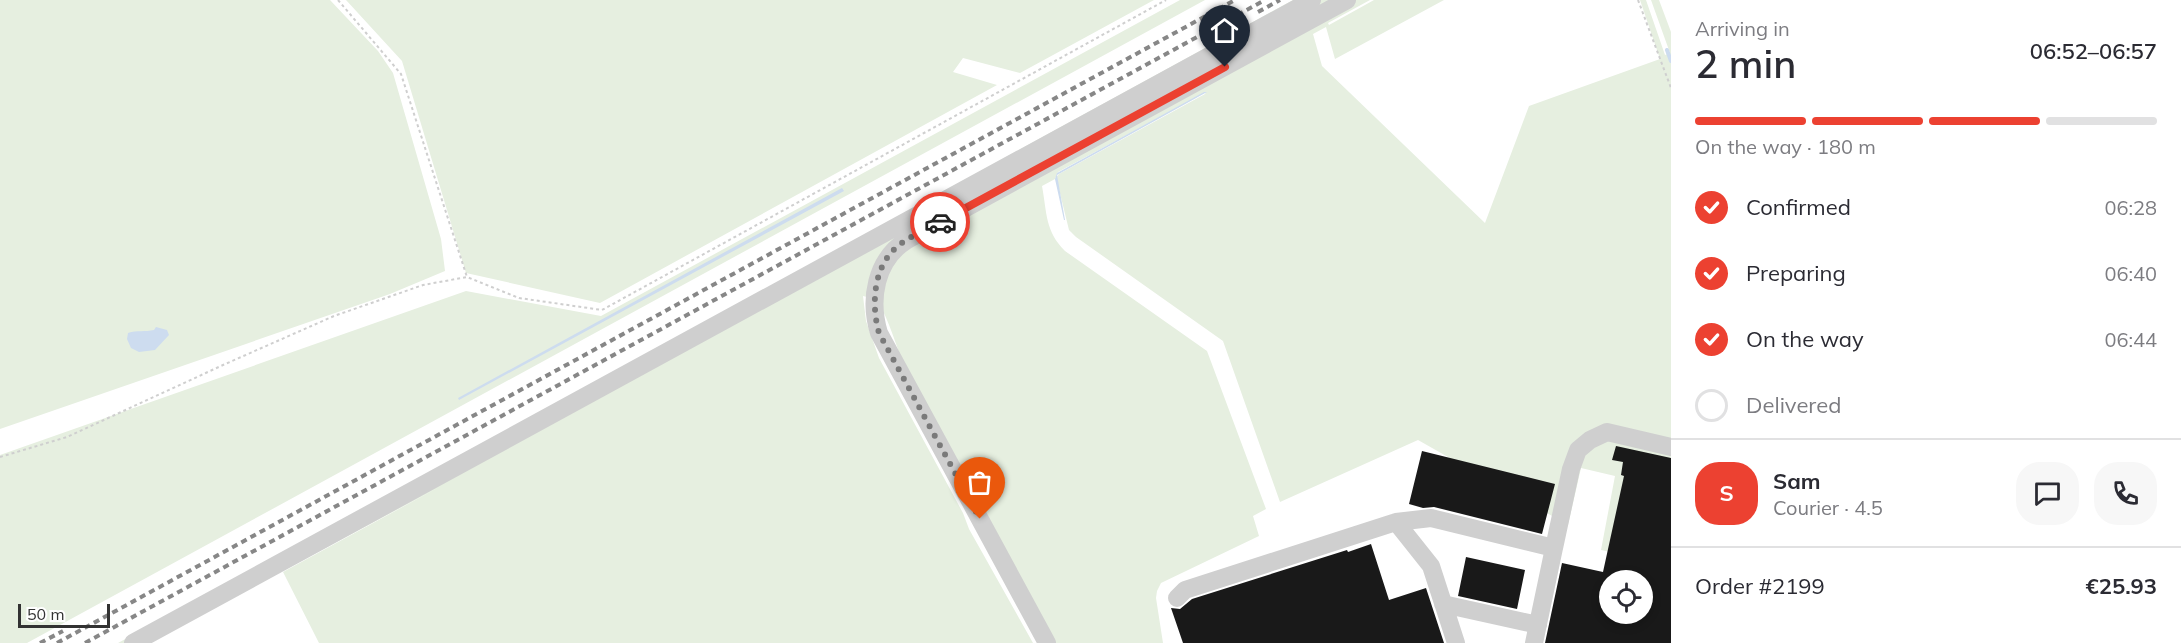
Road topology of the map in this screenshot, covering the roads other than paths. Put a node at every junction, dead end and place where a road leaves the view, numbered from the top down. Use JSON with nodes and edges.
{"nodes":[{"id":1,"x":1312,"y":0,"type":"edge"},
{"id":2,"x":1347,"y":0,"type":"edge"},
{"id":3,"x":862,"y":245,"type":"junction"},
{"id":4,"x":892,"y":252,"type":"junction"},
{"id":5,"x":1671,"y":447,"type":"edge"},
{"id":6,"x":1396,"y":522,"type":"junction"},
{"id":7,"x":1554,"y":548,"type":"junction"},
{"id":8,"x":1177,"y":598,"type":"dead end"},
{"id":9,"x":1443,"y":604,"type":"junction"},
{"id":10,"x":1538,"y":625,"type":"junction"},
{"id":11,"x":132,"y":643,"type":"edge"},
{"id":12,"x":1047,"y":643,"type":"edge"},
{"id":13,"x":1456,"y":643,"type":"edge"},
{"id":14,"x":1534,"y":643,"type":"edge"}],
"edges":[{"from":1,"to":3,"type":"street"},
{"from":2,"to":4,"type":"street"},
{"from":3,"to":4,"type":"street"},
{"from":3,"to":11,"type":"street"},
{"from":4,"to":12,"type":"street"},
{"from":5,"to":7,"type":"street"},
{"from":6,"to":7,"type":"street"},
{"from":6,"to":8,"type":"street"},
{"from":6,"to":9,"type":"street"},
{"from":7,"to":10,"type":"street"},
{"from":9,"to":10,"type":"street"},
{"from":9,"to":13,"type":"street"},
{"from":10,"to":14,"type":"street"}]}
